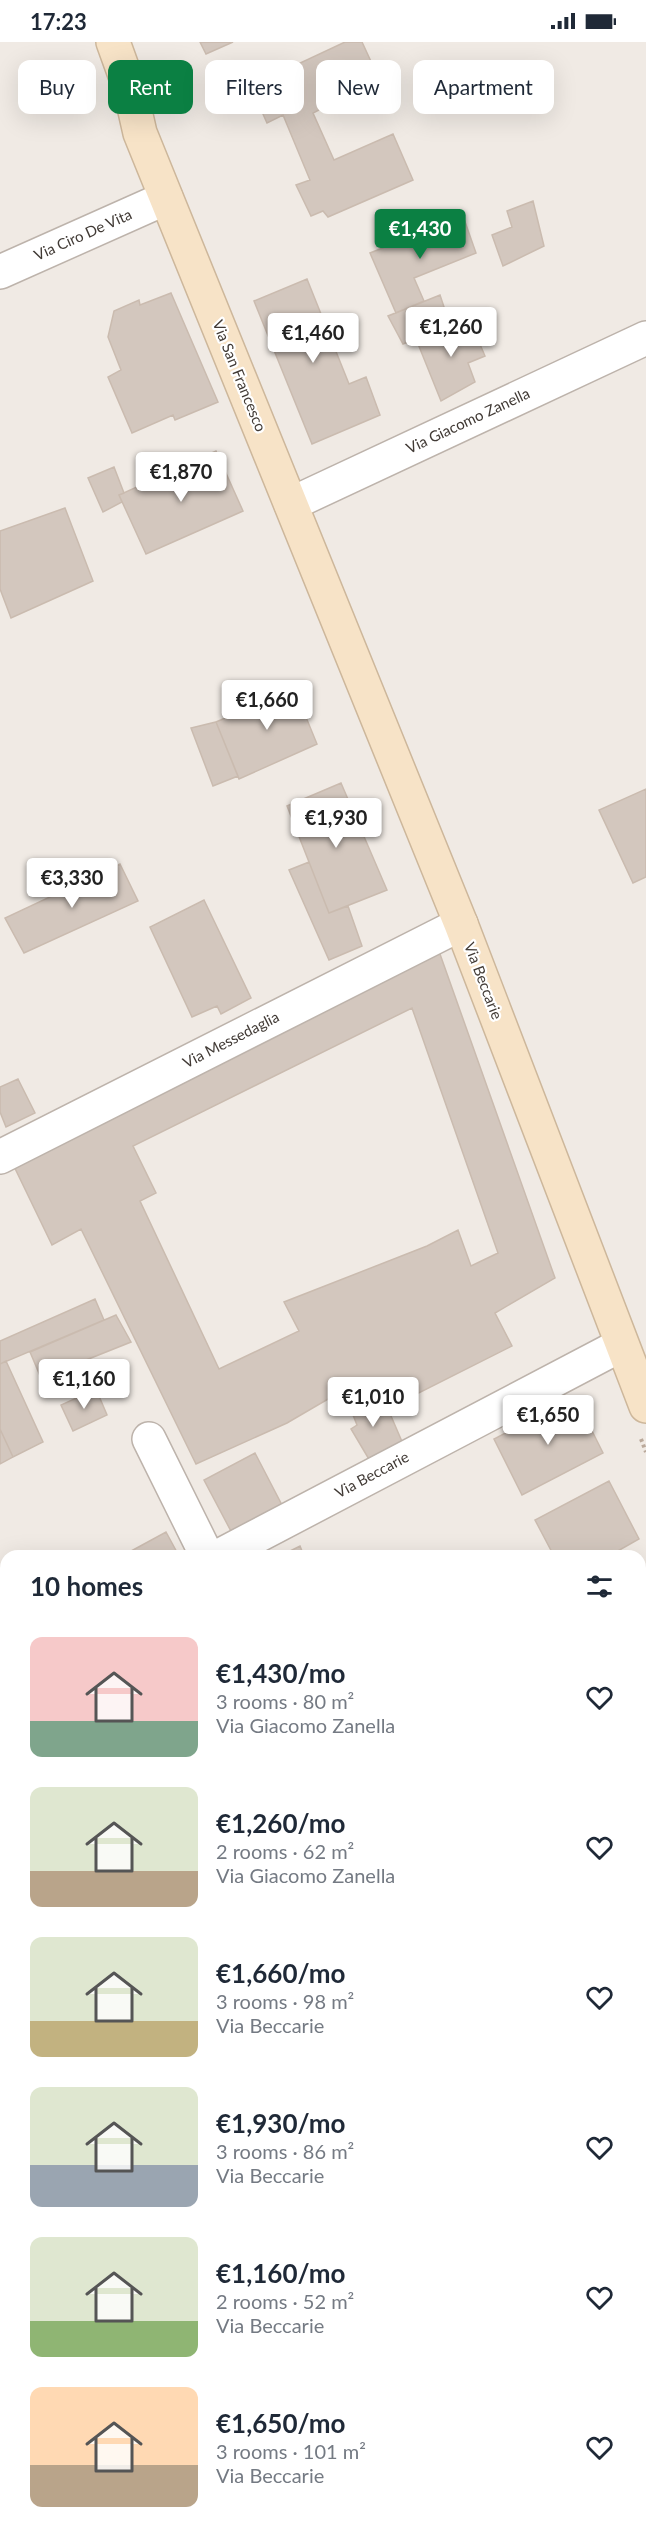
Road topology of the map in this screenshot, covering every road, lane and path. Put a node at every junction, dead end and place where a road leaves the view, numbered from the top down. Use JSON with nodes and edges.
{"nodes":[{"id":1,"x":98,"y":42,"type":"edge"},
{"id":2,"x":113,"y":42,"type":"edge"},
{"id":3,"x":140,"y":133,"type":"junction"},
{"id":4,"x":166,"y":198,"type":"junction"},
{"id":5,"x":0,"y":272,"type":"edge"},
{"id":6,"x":646,"y":338,"type":"edge"},
{"id":7,"x":291,"y":504,"type":"junction"},
{"id":8,"x":338,"y":619,"type":"joint"},
{"id":9,"x":461,"y":924,"type":"junction"},
{"id":10,"x":0,"y":1157,"type":"edge"},
{"id":11,"x":621,"y":1346,"type":"junction"},
{"id":12,"x":646,"y":1406,"type":"edge"},
{"id":13,"x":149,"y":1439,"type":"dead end"},
{"id":14,"x":204,"y":1550,"type":"edge"},
{"id":15,"x":230,"y":1550,"type":"edge"}],
"edges":[{"from":1,"to":3,"type":"main road","name":"Via San Francesco"},
{"from":2,"to":3,"type":"main road","name":"Via San Francesco"},
{"from":3,"to":4,"type":"main road","name":"Via San Francesco"},
{"from":4,"to":5,"type":"street","name":"Via Ciro De Vita"},
{"from":4,"to":7,"type":"main road","name":"Via San Francesco"},
{"from":6,"to":7,"type":"street","name":"Via Giacomo Zanella"},
{"from":7,"to":8,"type":"main road","name":"Via San Francesco"},
{"from":8,"to":9,"type":"main road","name":"Via Beccarie"},
{"from":9,"to":10,"type":"street","name":"Via Messedaglia"},
{"from":9,"to":11,"type":"main road","name":"Via Beccarie"},
{"from":11,"to":12,"type":"main road","name":"Via Beccarie"},
{"from":11,"to":15,"type":"street","name":"Via Beccarie"},
{"from":13,"to":14,"type":"street"}]}
